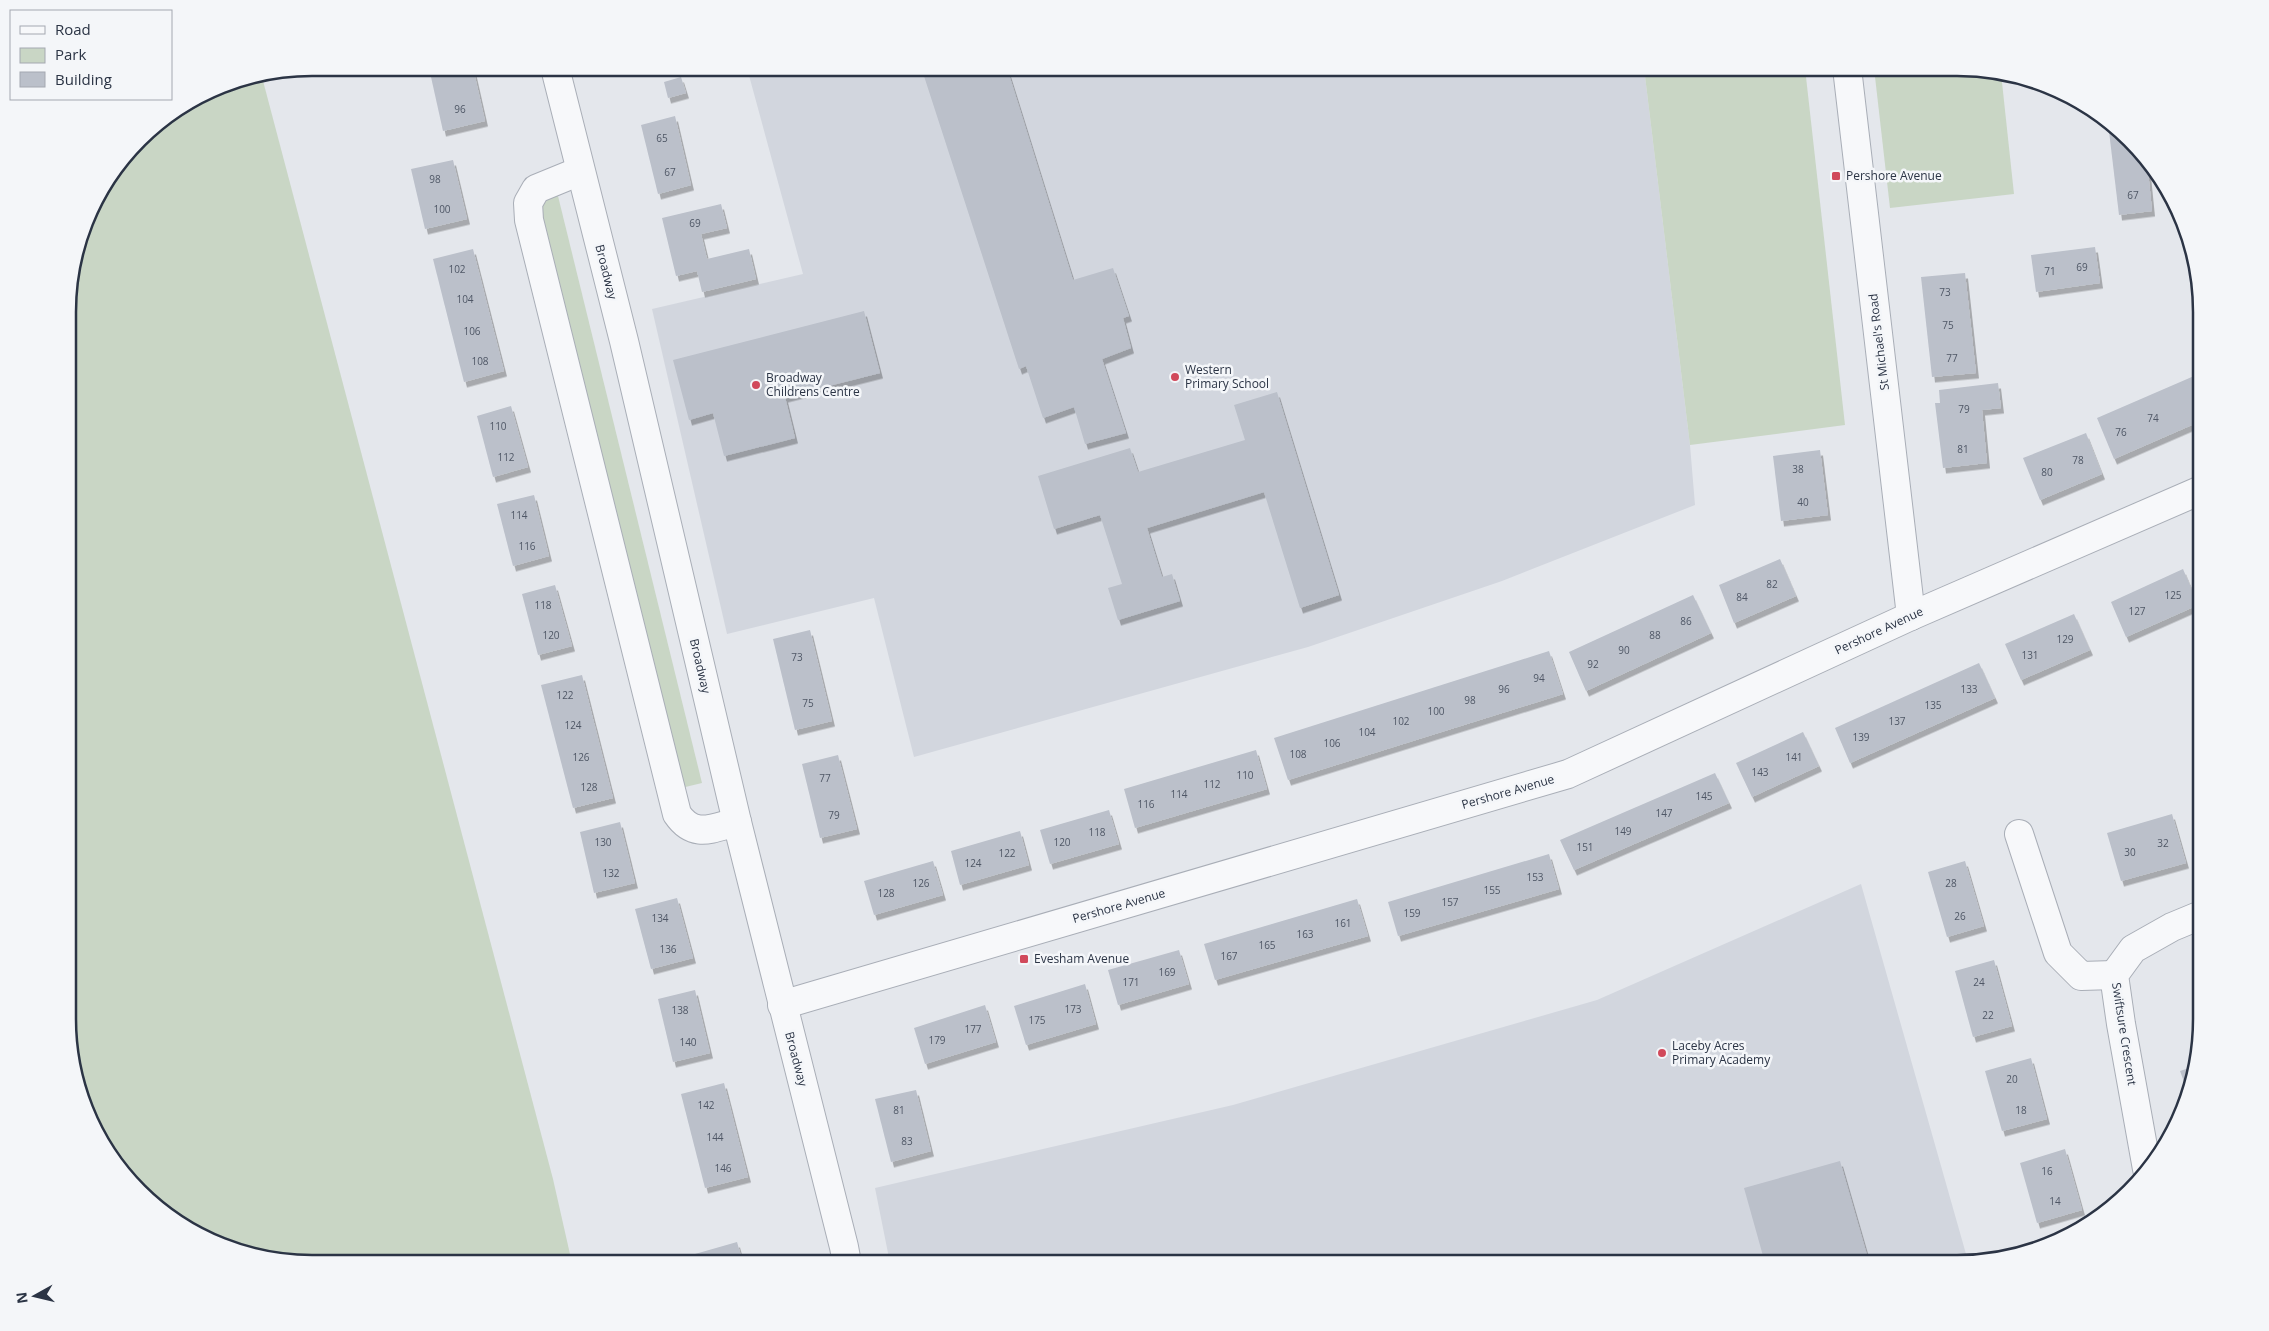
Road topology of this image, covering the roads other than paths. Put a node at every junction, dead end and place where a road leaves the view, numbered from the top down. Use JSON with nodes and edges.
{"nodes":[{"id":1,"x":556,"y":76,"type":"edge"},
{"id":2,"x":1848,"y":76,"type":"edge"},
{"id":3,"x":580,"y":170,"type":"junction"},
{"id":4,"x":2193,"y":493,"type":"edge"},
{"id":5,"x":1911,"y":616,"type":"junction"},
{"id":6,"x":736,"y":822,"type":"junction"},
{"id":7,"x":2019,"y":834,"type":"dead end"},
{"id":8,"x":2193,"y":918,"type":"edge"},
{"id":9,"x":2114,"y":975,"type":"junction"},
{"id":10,"x":782,"y":1005,"type":"junction"},
{"id":11,"x":2145,"y":1161,"type":"edge"},
{"id":12,"x":846,"y":1255,"type":"edge"}],
"edges":[{"from":1,"to":3,"type":"street","name":"Broadway"},
{"from":2,"to":5,"type":"street","name":"St Michael's Road"},
{"from":3,"to":6,"type":"street","name":"Broadway"},
{"from":3,"to":6,"type":"street"},
{"from":4,"to":5,"type":"street","name":"Pershore Avenue"},
{"from":5,"to":10,"type":"street","name":"Pershore Avenue"},
{"from":6,"to":10,"type":"street","name":"Broadway"},
{"from":7,"to":9,"type":"street"},
{"from":8,"to":9,"type":"street","name":"Swiftsure Crescent"},
{"from":9,"to":11,"type":"street","name":"Swiftsure Crescent"},
{"from":10,"to":12,"type":"street","name":"Broadway"}]}
